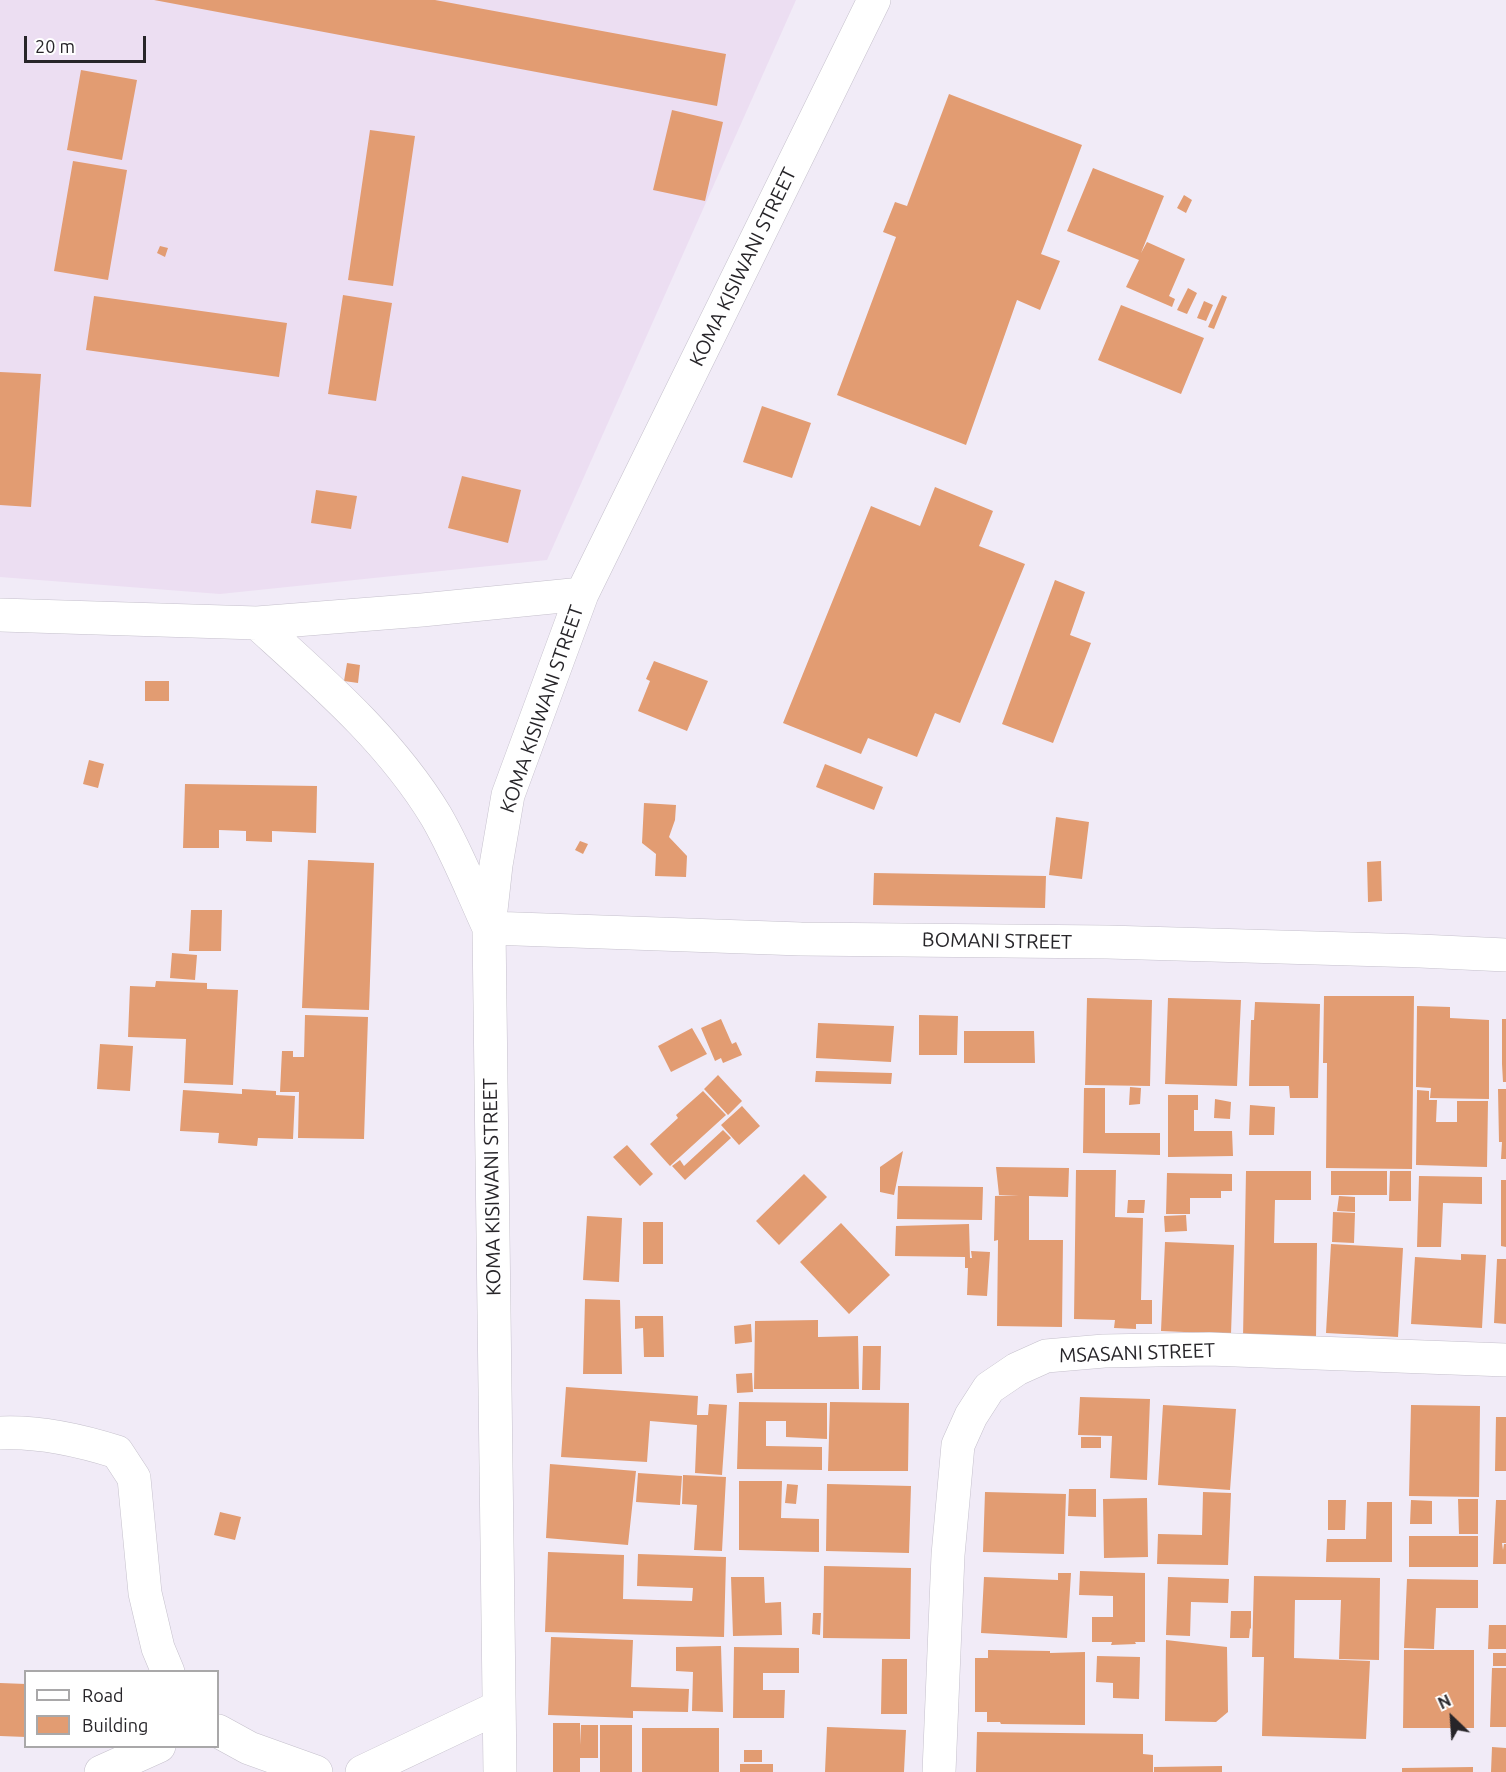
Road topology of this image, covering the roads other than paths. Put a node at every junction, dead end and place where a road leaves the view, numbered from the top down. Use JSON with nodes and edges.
{"nodes":[{"id":1,"x":874,"y":0,"type":"edge"},
{"id":2,"x":582,"y":594,"type":"junction"},
{"id":3,"x":0,"y":615,"type":"edge"},
{"id":4,"x":257,"y":623,"type":"junction"},
{"id":5,"x":489,"y":928,"type":"junction"},
{"id":6,"x":1506,"y":955,"type":"edge"},
{"id":7,"x":1506,"y":1360,"type":"edge"},
{"id":8,"x":0,"y":1434,"type":"edge"},
{"id":9,"x":168,"y":1670,"type":"edge"},
{"id":10,"x":499,"y":1707,"type":"junction"},
{"id":11,"x":219,"y":1732,"type":"edge"},
{"id":12,"x":155,"y":1748,"type":"edge"},
{"id":13,"x":101,"y":1772,"type":"edge"},
{"id":14,"x":316,"y":1772,"type":"edge"},
{"id":15,"x":362,"y":1772,"type":"edge"},
{"id":16,"x":500,"y":1772,"type":"edge"},
{"id":17,"x":939,"y":1772,"type":"edge"}],
"edges":[{"from":1,"to":2,"type":"street","name":"KOMA KISIWANI STREET"},
{"from":2,"to":4,"type":"street"},
{"from":2,"to":5,"type":"street","name":"KOMA KISIWANI STREET"},
{"from":3,"to":4,"type":"street"},
{"from":4,"to":5,"type":"street"},
{"from":5,"to":6,"type":"street","name":"BOMANI STREET"},
{"from":5,"to":10,"type":"street","name":"KOMA KISIWANI STREET"},
{"from":7,"to":17,"type":"street","name":"MSASANI STREET"},
{"from":8,"to":9,"type":"street"},
{"from":10,"to":15,"type":"street"},
{"from":10,"to":16,"type":"street","name":"KOMA KISIWANI STREET"},
{"from":11,"to":14,"type":"street"},
{"from":12,"to":13,"type":"street"}]}
